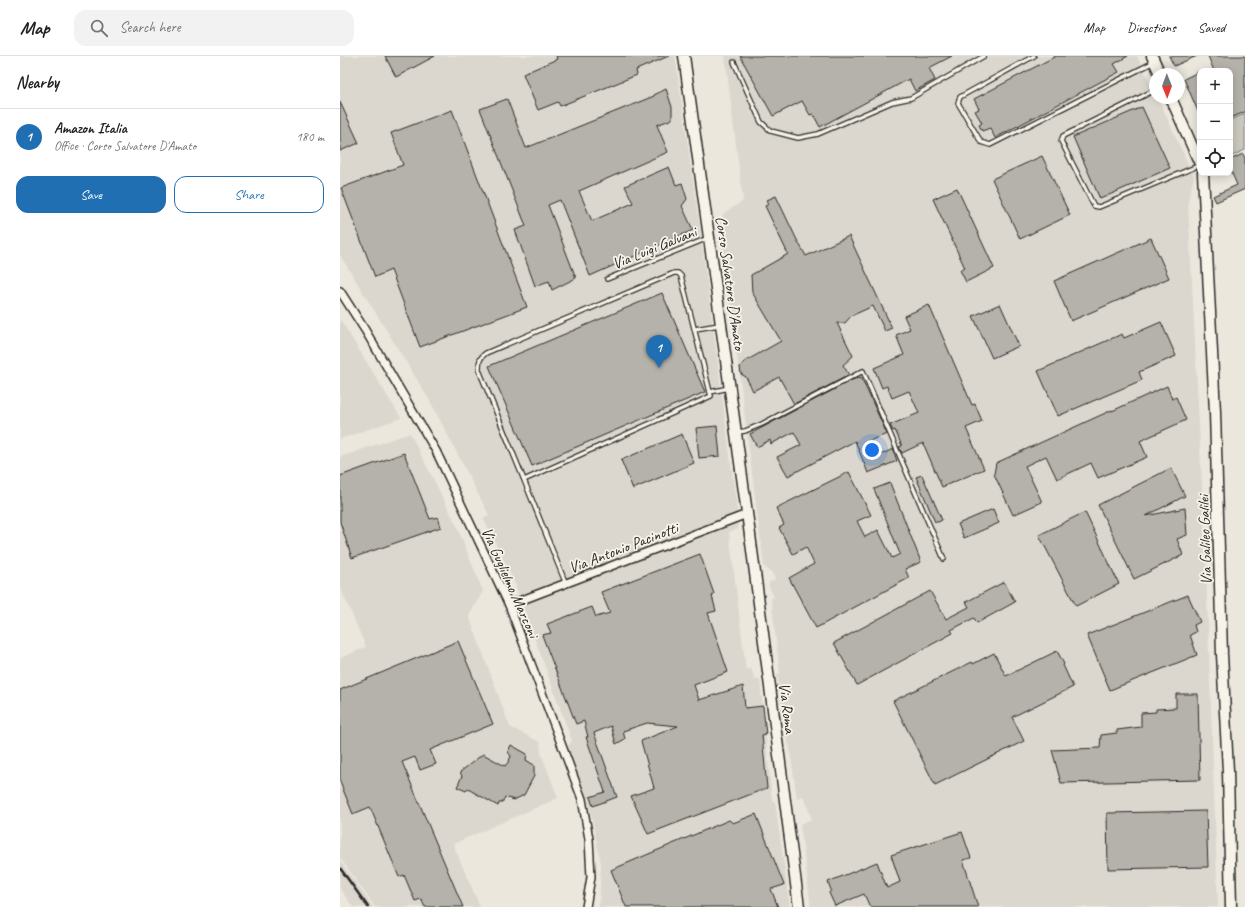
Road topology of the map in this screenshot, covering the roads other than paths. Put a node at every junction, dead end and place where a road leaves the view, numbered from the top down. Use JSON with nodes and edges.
{"nodes":[{"id":1,"x":684,"y":56,"type":"edge"},
{"id":2,"x":984,"y":56,"type":"edge"},
{"id":3,"x":1034,"y":56,"type":"edge"},
{"id":4,"x":1154,"y":59,"type":"edge"},
{"id":5,"x":734,"y":62,"type":"dead end"},
{"id":6,"x":1149,"y":93,"type":"edge"},
{"id":7,"x":1174,"y":104,"type":"edge"},
{"id":8,"x":1197,"y":157,"type":"edge"},
{"id":9,"x":1197,"y":165,"type":"edge"},
{"id":10,"x":1204,"y":176,"type":"edge"},
{"id":11,"x":710,"y":237,"type":"junction"},
{"id":12,"x":607,"y":278,"type":"dead end"},
{"id":13,"x":340,"y":291,"type":"edge"},
{"id":14,"x":722,"y":325,"type":"junction"},
{"id":15,"x":695,"y":329,"type":"junction"},
{"id":16,"x":730,"y":387,"type":"junction"},
{"id":17,"x":710,"y":392,"type":"junction"},
{"id":18,"x":736,"y":432,"type":"junction"},
{"id":19,"x":524,"y":480,"type":"junction"},
{"id":20,"x":747,"y":514,"type":"junction"},
{"id":21,"x":944,"y":559,"type":"dead end"},
{"id":22,"x":566,"y":584,"type":"junction"},
{"id":23,"x":509,"y":605,"type":"junction"},
{"id":24,"x":586,"y":907,"type":"edge"},
{"id":25,"x":799,"y":907,"type":"edge"},
{"id":26,"x":1231,"y":907,"type":"edge"}],
"edges":[{"from":1,"to":11,"type":"street","name":"Corso Salvatore D'Amato"},
{"from":2,"to":5,"type":"lane"},
{"from":3,"to":4,"type":"lane"},
{"from":6,"to":9,"type":"lane"},
{"from":7,"to":8,"type":"street"},
{"from":10,"to":26,"type":"street","name":"Via Galileo Galilei"},
{"from":11,"to":12,"type":"lane","name":"Via Luigi Galvani"},
{"from":11,"to":14,"type":"street","name":"Corso Salvatore D'Amato"},
{"from":13,"to":23,"type":"street","name":"Via Guglielmo Marconi"},
{"from":14,"to":15,"type":"lane"},
{"from":14,"to":16,"type":"street","name":"Corso Salvatore D'Amato"},
{"from":15,"to":17,"type":"lane"},
{"from":15,"to":19,"type":"lane"},
{"from":16,"to":17,"type":"lane"},
{"from":16,"to":18,"type":"street","name":"Corso Salvatore D'Amato"},
{"from":17,"to":19,"type":"lane"},
{"from":18,"to":20,"type":"street","name":"Corso Salvatore D'Amato"},
{"from":18,"to":21,"type":"lane"},
{"from":19,"to":22,"type":"lane"},
{"from":20,"to":22,"type":"street","name":"Via Antonio Pacinotti"},
{"from":20,"to":25,"type":"street","name":"Via Roma"},
{"from":22,"to":23,"type":"street","name":"Via Antonio Pacinotti"},
{"from":23,"to":24,"type":"street","name":"Via Guglielmo Marconi"}]}
